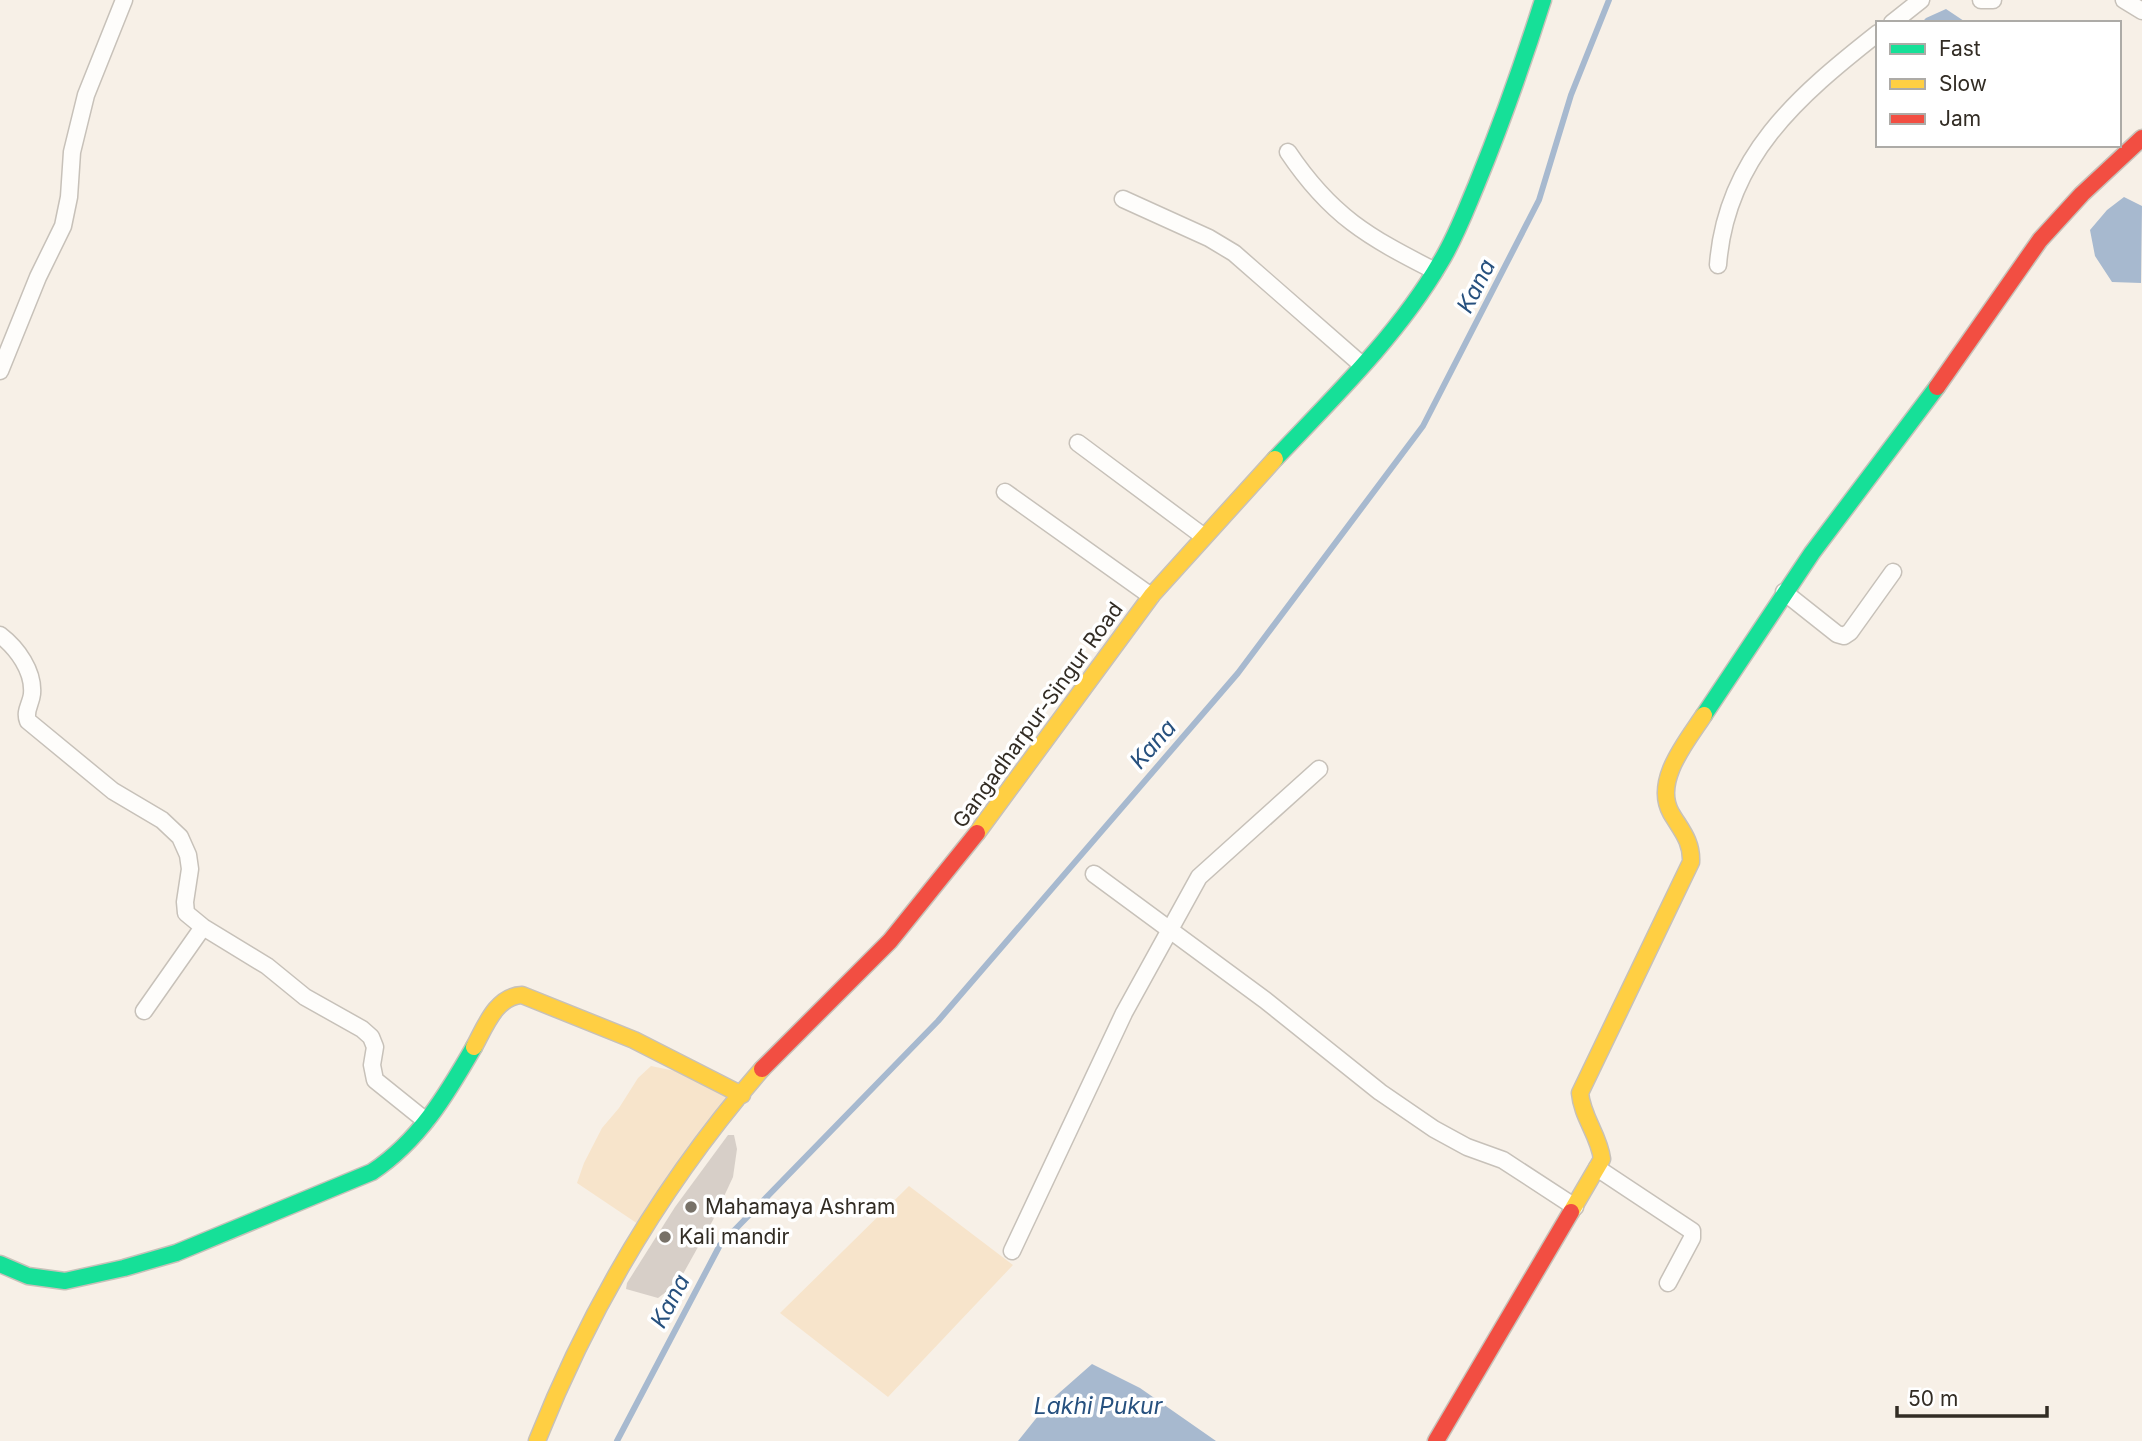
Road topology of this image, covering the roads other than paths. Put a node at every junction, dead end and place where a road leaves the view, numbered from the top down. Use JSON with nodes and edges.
{"nodes":[{"id":1,"x":124,"y":0,"type":"edge"},
{"id":2,"x":1543,"y":0,"type":"edge"},
{"id":3,"x":1921,"y":0,"type":"edge"},
{"id":4,"x":1981,"y":0,"type":"edge"},
{"id":5,"x":1993,"y":0,"type":"edge"},
{"id":6,"x":2124,"y":0,"type":"edge"},
{"id":7,"x":2142,"y":11,"type":"edge"},
{"id":8,"x":1895,"y":21,"type":"edge"},
{"id":9,"x":1876,"y":35,"type":"edge"},
{"id":10,"x":2142,"y":138,"type":"edge"},
{"id":11,"x":1288,"y":152,"type":"dead end"},
{"id":12,"x":1123,"y":199,"type":"dead end"},
{"id":13,"x":1718,"y":265,"type":"dead end"},
{"id":14,"x":1435,"y":271,"type":"junction"},
{"id":15,"x":1362,"y":365,"type":"junction"},
{"id":16,"x":0,"y":371,"type":"edge"},
{"id":17,"x":1078,"y":443,"type":"dead end"},
{"id":18,"x":1005,"y":492,"type":"dead end"},
{"id":19,"x":1203,"y":536,"type":"junction"},
{"id":20,"x":1893,"y":572,"type":"dead end"},
{"id":21,"x":1784,"y":592,"type":"junction"},
{"id":22,"x":1152,"y":596,"type":"junction"},
{"id":23,"x":0,"y":635,"type":"edge"},
{"id":24,"x":1320,"y":769,"type":"dead end"},
{"id":25,"x":1094,"y":874,"type":"dead end"},
{"id":26,"x":203,"y":927,"type":"junction"},
{"id":27,"x":1170,"y":930,"type":"junction"},
{"id":28,"x":144,"y":1011,"type":"dead end"},
{"id":29,"x":742,"y":1095,"type":"junction"},
{"id":30,"x":426,"y":1121,"type":"junction"},
{"id":31,"x":1597,"y":1168,"type":"junction"},
{"id":32,"x":1575,"y":1207,"type":"junction"},
{"id":33,"x":1012,"y":1251,"type":"dead end"},
{"id":34,"x":0,"y":1264,"type":"edge"},
{"id":35,"x":1668,"y":1283,"type":"dead end"},
{"id":36,"x":537,"y":1441,"type":"edge"},
{"id":37,"x":1436,"y":1441,"type":"edge"}],
"edges":[{"from":1,"to":16,"type":"street"},
{"from":2,"to":14,"type":"street","name":"Gangadharpur-Singur Road"},
{"from":3,"to":8,"type":"street"},
{"from":4,"to":5,"type":"street"},
{"from":6,"to":7,"type":"street"},
{"from":9,"to":13,"type":"street"},
{"from":10,"to":21,"type":"street"},
{"from":11,"to":14,"type":"street"},
{"from":12,"to":15,"type":"street"},
{"from":14,"to":15,"type":"street","name":"Gangadharpur-Singur Road"},
{"from":15,"to":19,"type":"street","name":"Gangadharpur-Singur Road"},
{"from":17,"to":19,"type":"street"},
{"from":18,"to":22,"type":"street"},
{"from":19,"to":22,"type":"street","name":"Gangadharpur-Singur Road"},
{"from":20,"to":21,"type":"street"},
{"from":21,"to":31,"type":"street"},
{"from":22,"to":29,"type":"street","name":"Gangadharpur-Singur Road"},
{"from":23,"to":26,"type":"street"},
{"from":24,"to":27,"type":"street"},
{"from":25,"to":27,"type":"street"},
{"from":26,"to":28,"type":"street"},
{"from":26,"to":30,"type":"street"},
{"from":27,"to":32,"type":"street"},
{"from":27,"to":33,"type":"street"},
{"from":29,"to":30,"type":"street"},
{"from":29,"to":36,"type":"street","name":"Gangadharpur-Singur Road"},
{"from":30,"to":34,"type":"street"},
{"from":31,"to":32,"type":"street"},
{"from":31,"to":35,"type":"street"},
{"from":32,"to":37,"type":"street"}]}
